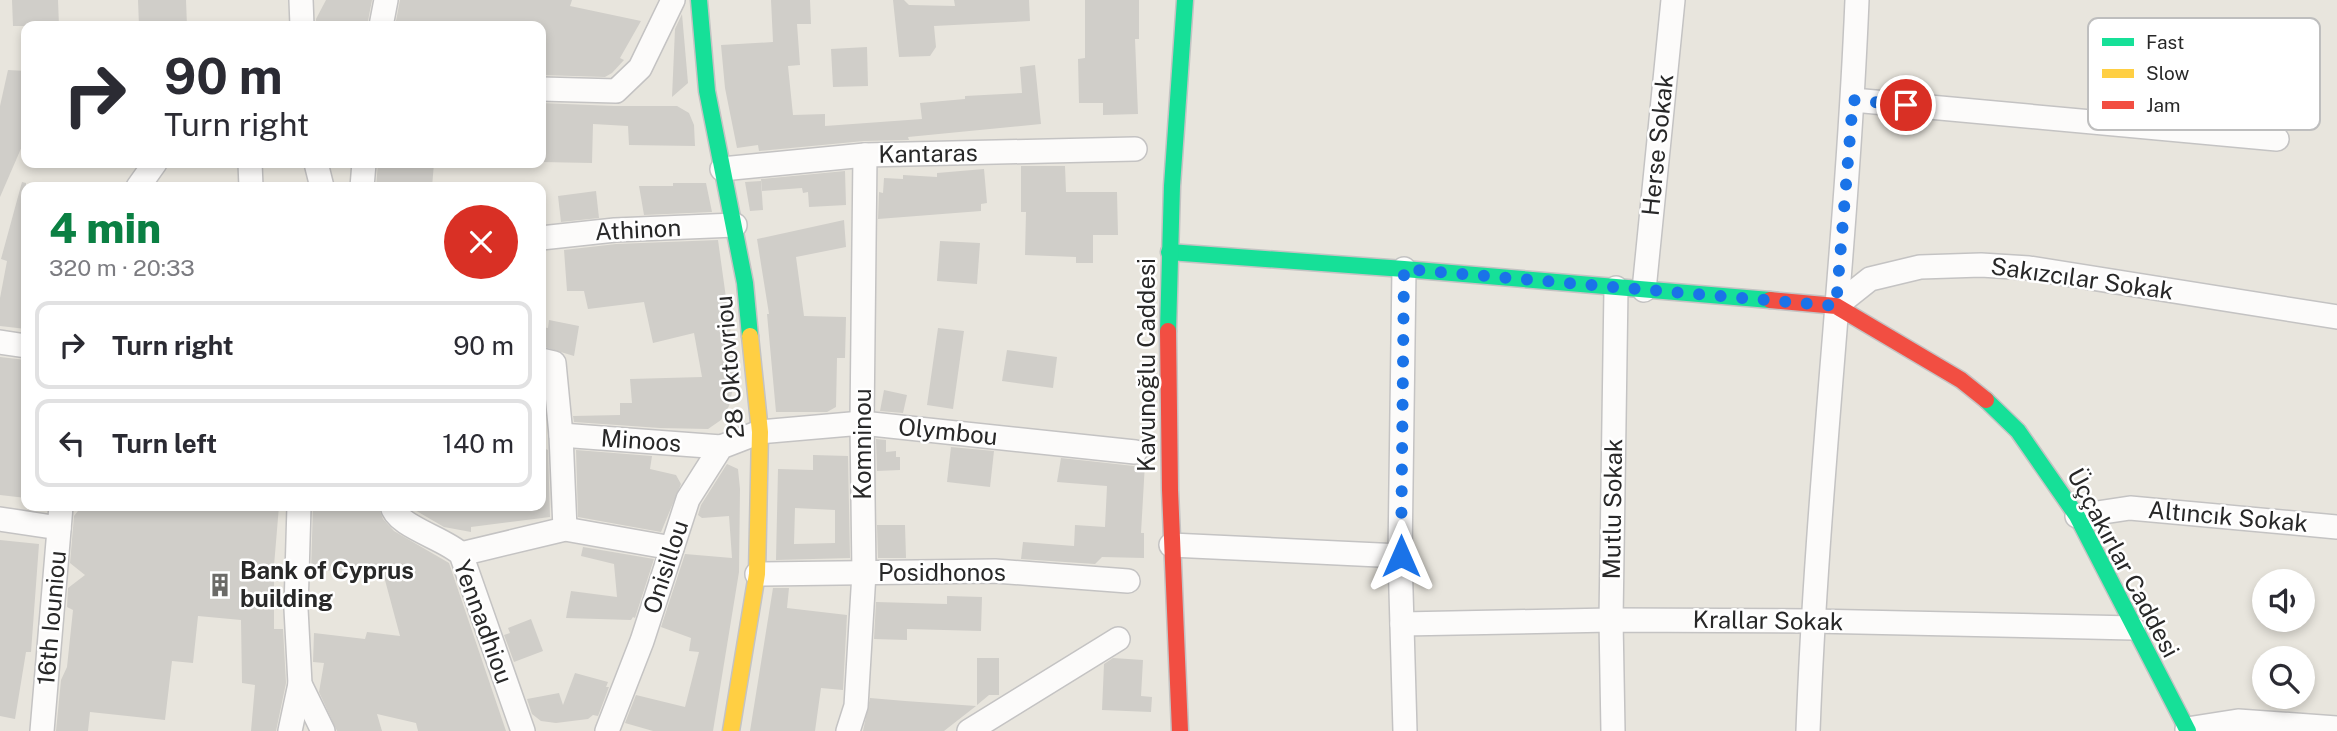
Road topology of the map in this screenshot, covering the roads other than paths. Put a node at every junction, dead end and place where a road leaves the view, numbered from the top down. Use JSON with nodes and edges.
{"nodes":[{"id":1,"x":301,"y":0,"type":"edge"},
{"id":2,"x":386,"y":0,"type":"edge"},
{"id":3,"x":673,"y":0,"type":"edge"},
{"id":4,"x":699,"y":0,"type":"edge"},
{"id":5,"x":1185,"y":0,"type":"edge"},
{"id":6,"x":1673,"y":0,"type":"edge"},
{"id":7,"x":1857,"y":0,"type":"edge"},
{"id":8,"x":302,"y":21,"type":"edge"},
{"id":9,"x":382,"y":21,"type":"edge"},
{"id":10,"x":546,"y":89,"type":"edge"},
{"id":11,"x":1853,"y":100,"type":"junction"},
{"id":12,"x":2088,"y":122,"type":"edge"},
{"id":13,"x":2179,"y":130,"type":"edge"},
{"id":14,"x":2277,"y":139,"type":"dead end"},
{"id":15,"x":1135,"y":149,"type":"dead end"},
{"id":16,"x":865,"y":155,"type":"junction"},
{"id":17,"x":722,"y":169,"type":"junction"},
{"id":18,"x":734,"y":225,"type":"junction"},
{"id":19,"x":546,"y":237,"type":"edge"},
{"id":20,"x":1169,"y":252,"type":"junction"},
{"id":21,"x":1404,"y":269,"type":"junction"},
{"id":22,"x":1616,"y":288,"type":"junction"},
{"id":23,"x":1644,"y":290,"type":"junction"},
{"id":24,"x":1836,"y":306,"type":"junction"},
{"id":25,"x":2337,"y":317,"type":"edge"},
{"id":26,"x":0,"y":342,"type":"edge"},
{"id":27,"x":21,"y":345,"type":"edge"},
{"id":28,"x":546,"y":361,"type":"edge"},
{"id":29,"x":862,"y":423,"type":"junction"},
{"id":30,"x":760,"y":432,"type":"junction"},
{"id":31,"x":561,"y":435,"type":"junction"},
{"id":32,"x":721,"y":447,"type":"junction"},
{"id":33,"x":1135,"y":452,"type":"dead end"},
{"id":34,"x":299,"y":511,"type":"edge"},
{"id":35,"x":393,"y":511,"type":"edge"},
{"id":36,"x":2077,"y":516,"type":"junction"},
{"id":37,"x":60,"y":517,"type":"edge"},
{"id":38,"x":0,"y":519,"type":"edge"},
{"id":39,"x":2337,"y":527,"type":"edge"},
{"id":40,"x":565,"y":529,"type":"junction"},
{"id":41,"x":1171,"y":545,"type":"junction"},
{"id":42,"x":672,"y":548,"type":"junction"},
{"id":43,"x":461,"y":554,"type":"junction"},
{"id":44,"x":1401,"y":556,"type":"junction"},
{"id":45,"x":864,"y":573,"type":"junction"},
{"id":46,"x":757,"y":575,"type":"junction"},
{"id":47,"x":1128,"y":581,"type":"dead end"},
{"id":48,"x":1611,"y":620,"type":"junction"},
{"id":49,"x":1812,"y":621,"type":"junction"},
{"id":50,"x":1402,"y":624,"type":"junction"},
{"id":51,"x":2133,"y":628,"type":"junction"},
{"id":52,"x":1118,"y":639,"type":"dead end"},
{"id":53,"x":300,"y":684,"type":"junction"},
{"id":54,"x":2337,"y":727,"type":"edge"},
{"id":55,"x":2187,"y":730,"type":"edge"},
{"id":56,"x":42,"y":731,"type":"edge"},
{"id":57,"x":290,"y":731,"type":"edge"},
{"id":58,"x":323,"y":731,"type":"edge"},
{"id":59,"x":523,"y":731,"type":"edge"},
{"id":60,"x":607,"y":731,"type":"edge"},
{"id":61,"x":731,"y":731,"type":"edge"},
{"id":62,"x":848,"y":731,"type":"edge"},
{"id":63,"x":970,"y":731,"type":"edge"},
{"id":64,"x":1181,"y":731,"type":"edge"},
{"id":65,"x":1405,"y":731,"type":"edge"},
{"id":66,"x":1613,"y":731,"type":"edge"},
{"id":67,"x":1808,"y":731,"type":"edge"}],
"edges":[{"from":1,"to":8,"type":"street"},
{"from":2,"to":9,"type":"street"},
{"from":3,"to":10,"type":"street"},
{"from":4,"to":17,"type":"street","name":"28 Oktovriou"},
{"from":5,"to":20,"type":"street","name":"Kavunoğlu Caddesi"},
{"from":6,"to":23,"type":"street","name":"Herse Sokak"},
{"from":7,"to":11,"type":"street"},
{"from":11,"to":12,"type":"street"},
{"from":11,"to":24,"type":"street"},
{"from":13,"to":14,"type":"street"},
{"from":15,"to":16,"type":"street","name":"Kantaras"},
{"from":16,"to":17,"type":"street","name":"Kantaras"},
{"from":16,"to":29,"type":"street","name":"Komninou"},
{"from":17,"to":18,"type":"street","name":"28 Oktovriou"},
{"from":18,"to":19,"type":"street","name":"Athinon"},
{"from":18,"to":30,"type":"street","name":"28 Oktovriou"},
{"from":20,"to":21,"type":"street"},
{"from":20,"to":41,"type":"street","name":"Kavunoğlu Caddesi"},
{"from":21,"to":22,"type":"street"},
{"from":21,"to":44,"type":"street"},
{"from":22,"to":23,"type":"street"},
{"from":22,"to":48,"type":"street","name":"Mutlu Sokak"},
{"from":23,"to":24,"type":"street"},
{"from":24,"to":25,"type":"street","name":"Sakızcılar Sokak"},
{"from":24,"to":36,"type":"street","name":"Üççakırlar Caddesi"},
{"from":24,"to":49,"type":"street"},
{"from":26,"to":27,"type":"street"},
{"from":28,"to":31,"type":"street"},
{"from":29,"to":30,"type":"street","name":"Olymbou"},
{"from":29,"to":33,"type":"street","name":"Olymbou"},
{"from":29,"to":45,"type":"street","name":"Komninou"},
{"from":30,"to":32,"type":"street"},
{"from":30,"to":46,"type":"street","name":"28 Oktovriou"},
{"from":31,"to":32,"type":"street","name":"Minoos"},
{"from":31,"to":40,"type":"street"},
{"from":32,"to":42,"type":"street","name":"Onisillou"},
{"from":34,"to":53,"type":"street"},
{"from":35,"to":43,"type":"street","name":"Yennadhiou"},
{"from":36,"to":39,"type":"street","name":"Altıncık Sokak"},
{"from":36,"to":51,"type":"street","name":"Üççakırlar Caddesi"},
{"from":37,"to":38,"type":"street"},
{"from":37,"to":56,"type":"street","name":"16th Iouniou"},
{"from":40,"to":42,"type":"street"},
{"from":40,"to":43,"type":"street"},
{"from":41,"to":44,"type":"street"},
{"from":41,"to":64,"type":"street","name":"Kavunoğlu Caddesi"},
{"from":42,"to":60,"type":"street","name":"Onisillou"},
{"from":43,"to":59,"type":"street","name":"Yennadhiou"},
{"from":44,"to":50,"type":"street"},
{"from":45,"to":46,"type":"street","name":"Posidhonos"},
{"from":45,"to":47,"type":"street","name":"Posidhonos"},
{"from":45,"to":62,"type":"street","name":"Komninou"},
{"from":46,"to":61,"type":"street","name":"28 Oktovriou"},
{"from":48,"to":49,"type":"street","name":"Krallar Sokak"},
{"from":48,"to":50,"type":"street","name":"Krallar Sokak"},
{"from":48,"to":66,"type":"street","name":"Mutlu Sokak"},
{"from":49,"to":51,"type":"street","name":"Krallar Sokak"},
{"from":49,"to":67,"type":"street"},
{"from":50,"to":65,"type":"street"},
{"from":51,"to":55,"type":"street","name":"Üççakırlar Caddesi"},
{"from":52,"to":63,"type":"street"},
{"from":53,"to":57,"type":"street"},
{"from":53,"to":58,"type":"street"},
{"from":54,"to":55,"type":"street"}]}
